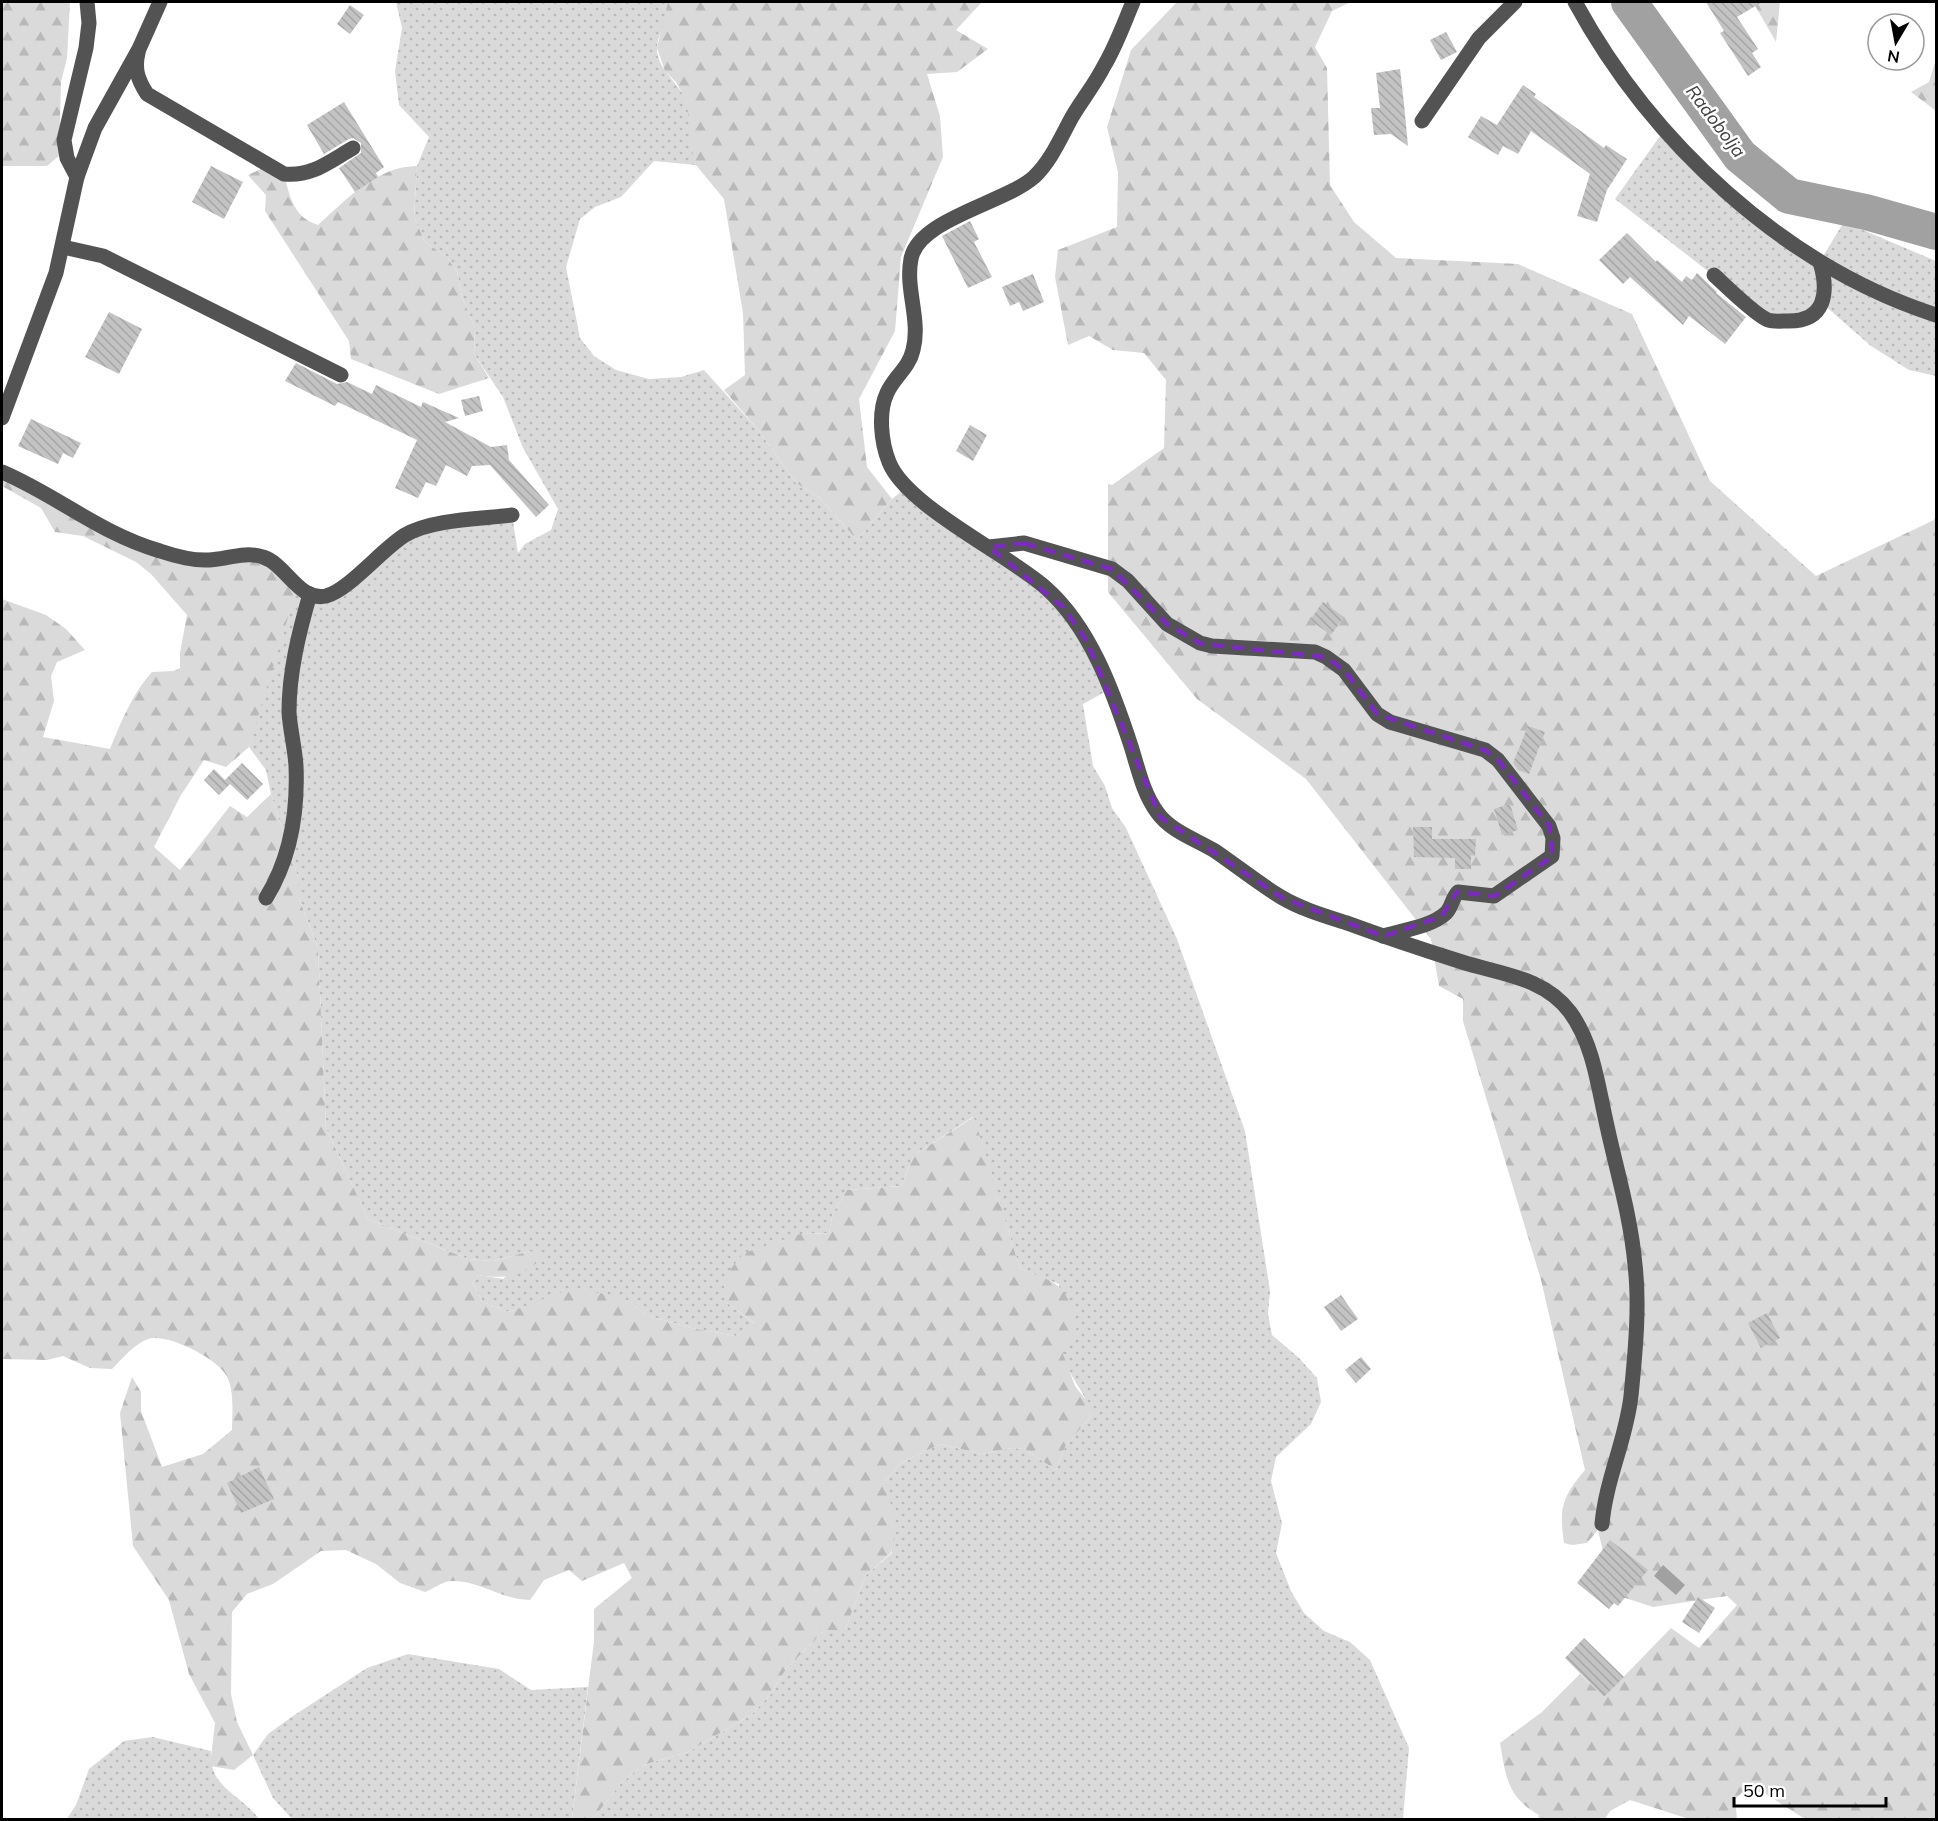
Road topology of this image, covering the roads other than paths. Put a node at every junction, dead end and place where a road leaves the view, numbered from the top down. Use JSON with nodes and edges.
{"nodes":[{"id":1,"x":87,"y":2,"type":"edge"},
{"id":2,"x":160,"y":2,"type":"edge"},
{"id":3,"x":1133,"y":2,"type":"edge"},
{"id":4,"x":1515,"y":2,"type":"edge"},
{"id":5,"x":1575,"y":2,"type":"edge"},
{"id":6,"x":139,"y":49,"type":"junction"},
{"id":7,"x":1422,"y":121,"type":"dead end"},
{"id":8,"x":353,"y":148,"type":"dead end"},
{"id":9,"x":77,"y":177,"type":"junction"},
{"id":10,"x":63,"y":247,"type":"junction"},
{"id":11,"x":1820,"y":262,"type":"junction"},
{"id":12,"x":1713,"y":275,"type":"dead end"},
{"id":13,"x":1936,"y":315,"type":"edge"},
{"id":14,"x":341,"y":375,"type":"dead end"},
{"id":15,"x":2,"y":418,"type":"edge"},
{"id":16,"x":2,"y":472,"type":"edge"},
{"id":17,"x":512,"y":515,"type":"dead end"},
{"id":18,"x":989,"y":547,"type":"junction"},
{"id":19,"x":310,"y":594,"type":"junction"},
{"id":20,"x":266,"y":898,"type":"dead end"},
{"id":21,"x":1383,"y":936,"type":"junction"},
{"id":22,"x":1602,"y":1524,"type":"dead end"}],
"edges":[{"from":1,"to":9,"type":"street"},
{"from":2,"to":6,"type":"street"},
{"from":3,"to":18,"type":"street"},
{"from":4,"to":7,"type":"street"},
{"from":5,"to":11,"type":"street"},
{"from":6,"to":8,"type":"street"},
{"from":6,"to":9,"type":"street"},
{"from":9,"to":10,"type":"street"},
{"from":10,"to":14,"type":"street"},
{"from":10,"to":15,"type":"street"},
{"from":11,"to":12,"type":"street"},
{"from":11,"to":13,"type":"street"},
{"from":16,"to":19,"type":"street"},
{"from":17,"to":19,"type":"street"},
{"from":18,"to":21,"type":"street"},
{"from":18,"to":21,"type":"street"},
{"from":19,"to":20,"type":"street"},
{"from":21,"to":22,"type":"street"}]}
